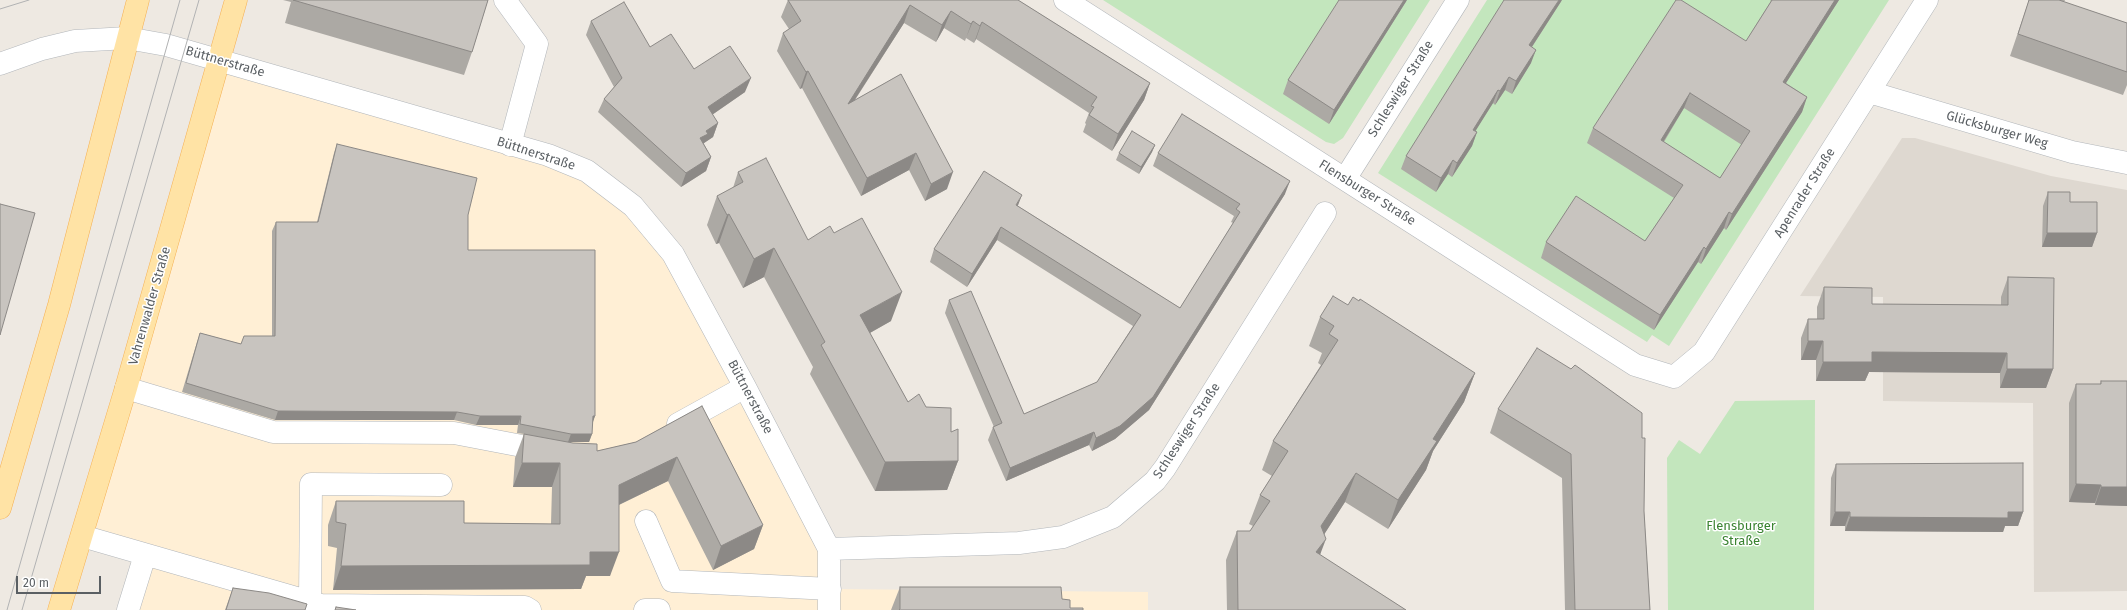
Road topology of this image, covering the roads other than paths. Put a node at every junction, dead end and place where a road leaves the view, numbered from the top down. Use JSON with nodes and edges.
{"nodes":[{"id":1,"x":138,"y":0,"type":"edge"},
{"id":2,"x":236,"y":0,"type":"edge"},
{"id":3,"x":505,"y":0,"type":"edge"},
{"id":4,"x":1065,"y":0,"type":"edge"},
{"id":5,"x":1458,"y":0,"type":"edge"},
{"id":6,"x":1927,"y":0,"type":"edge"},
{"id":7,"x":128,"y":38,"type":"junction"},
{"id":8,"x":220,"y":61,"type":"junction"},
{"id":9,"x":0,"y":64,"type":"edge"},
{"id":10,"x":1869,"y":92,"type":"junction"},
{"id":11,"x":510,"y":144,"type":"junction"},
{"id":12,"x":2127,"y":163,"type":"edge"},
{"id":13,"x":1345,"y":179,"type":"junction"},
{"id":14,"x":1325,"y":213,"type":"dead end"},
{"id":15,"x":1674,"y":377,"type":"joint"},
{"id":16,"x":745,"y":387,"type":"junction"},
{"id":17,"x":126,"y":388,"type":"junction"},
{"id":18,"x":663,"y":432,"type":"edge"},
{"id":19,"x":567,"y":455,"type":"edge"},
{"id":20,"x":441,"y":485,"type":"dead end"},
{"id":21,"x":0,"y":508,"type":"edge"},
{"id":22,"x":646,"y":521,"type":"dead end"},
{"id":23,"x":82,"y":536,"type":"junction"},
{"id":24,"x":829,"y":549,"type":"junction"},
{"id":25,"x":145,"y":555,"type":"junction"},
{"id":26,"x":829,"y":600,"type":"edge"},
{"id":27,"x":310,"y":602,"type":"junction"},
{"id":28,"x":59,"y":610,"type":"edge"},
{"id":29,"x":128,"y":610,"type":"edge"},
{"id":30,"x":530,"y":610,"type":"edge"},
{"id":31,"x":646,"y":610,"type":"edge"},
{"id":32,"x":659,"y":610,"type":"edge"}],
"edges":[{"from":1,"to":7,"type":"main road"},
{"from":2,"to":8,"type":"main road","name":"Vahrenwalder Straße"},
{"from":3,"to":11,"type":"street"},
{"from":4,"to":13,"type":"street","name":"Flensburger Straße"},
{"from":5,"to":13,"type":"street","name":"Schleswiger Straße"},
{"from":6,"to":10,"type":"street","name":"Apenrader Straße"},
{"from":7,"to":8,"type":"street","name":"Büttnerstraße"},
{"from":7,"to":9,"type":"street","name":"Büttnerstraße"},
{"from":7,"to":21,"type":"main road"},
{"from":8,"to":11,"type":"street","name":"Büttnerstraße"},
{"from":8,"to":17,"type":"main road","name":"Vahrenwalder Straße"},
{"from":10,"to":12,"type":"street","name":"Glücksburger Weg"},
{"from":10,"to":15,"type":"street","name":"Apenrader Straße"},
{"from":11,"to":16,"type":"street","name":"Büttnerstraße"},
{"from":13,"to":15,"type":"street","name":"Flensburger Straße"},
{"from":14,"to":24,"type":"street","name":"Schleswiger Straße"},
{"from":16,"to":18,"type":"street"},
{"from":16,"to":24,"type":"street","name":"Büttnerstraße"},
{"from":17,"to":19,"type":"street"},
{"from":17,"to":23,"type":"main road","name":"Vahrenwalder Straße"},
{"from":20,"to":27,"type":"street"},
{"from":22,"to":26,"type":"street"},
{"from":23,"to":25,"type":"street"},
{"from":23,"to":28,"type":"main road","name":"Vahrenwalder Straße"},
{"from":24,"to":26,"type":"street","name":"Büttnerstraße"},
{"from":25,"to":27,"type":"street"},
{"from":25,"to":29,"type":"street"},
{"from":27,"to":30,"type":"street"},
{"from":31,"to":32,"type":"street"}]}
